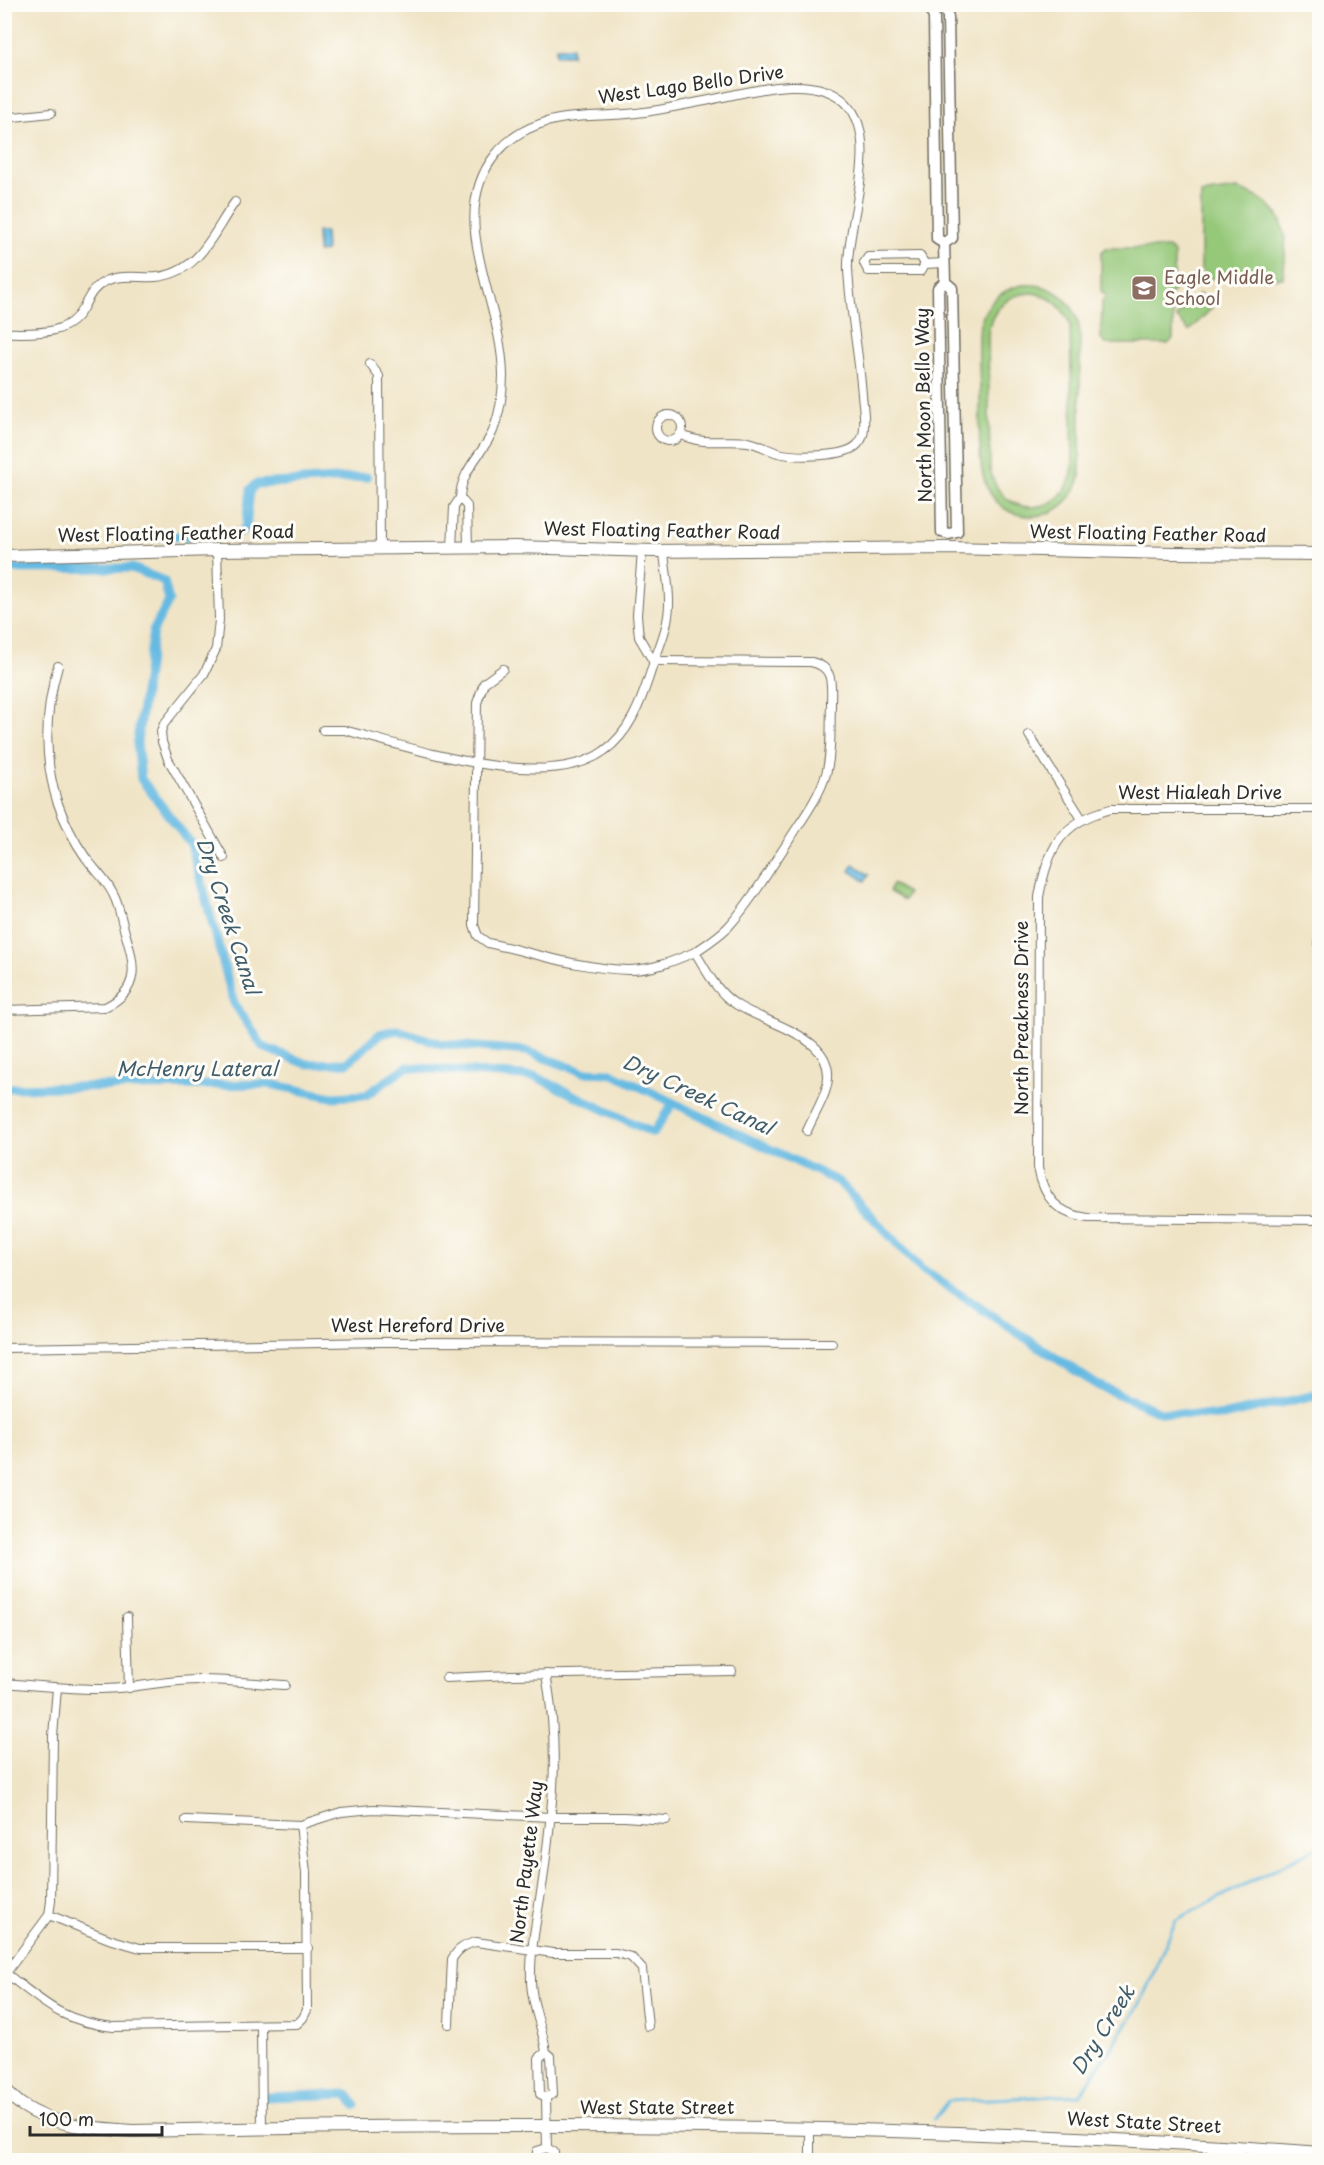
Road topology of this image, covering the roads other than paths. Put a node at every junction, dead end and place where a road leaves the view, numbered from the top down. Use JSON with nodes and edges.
{"nodes":[{"id":1,"x":959,"y":4,"type":"edge"},
{"id":2,"x":927,"y":7,"type":"edge"},
{"id":3,"x":946,"y":11,"type":"junction"},
{"id":4,"x":51,"y":113,"type":"dead end"},
{"id":5,"x":4,"y":118,"type":"edge"},
{"id":6,"x":235,"y":202,"type":"dead end"},
{"id":7,"x":944,"y":243,"type":"junction"},
{"id":8,"x":848,"y":263,"type":"junction"},
{"id":9,"x":864,"y":263,"type":"junction"},
{"id":10,"x":945,"y":263,"type":"junction"},
{"id":11,"x":925,"y":264,"type":"junction"},
{"id":12,"x":4,"y":333,"type":"edge"},
{"id":13,"x":369,"y":364,"type":"dead end"},
{"id":14,"x":680,"y":434,"type":"dead end"},
{"id":15,"x":460,"y":498,"type":"junction"},
{"id":16,"x":468,"y":547,"type":"junction"},
{"id":17,"x":452,"y":548,"type":"junction"},
{"id":18,"x":949,"y":548,"type":"junction"},
{"id":19,"x":380,"y":549,"type":"junction"},
{"id":20,"x":217,"y":550,"type":"junction"},
{"id":21,"x":642,"y":550,"type":"junction"},
{"id":22,"x":664,"y":551,"type":"junction"},
{"id":23,"x":1320,"y":554,"type":"edge"},
{"id":24,"x":4,"y":556,"type":"edge"},
{"id":25,"x":653,"y":661,"type":"junction"},
{"id":26,"x":58,"y":666,"type":"dead end"},
{"id":27,"x":503,"y":669,"type":"dead end"},
{"id":28,"x":323,"y":730,"type":"dead end"},
{"id":29,"x":1029,"y":735,"type":"dead end"},
{"id":30,"x":476,"y":763,"type":"junction"},
{"id":31,"x":1320,"y":809,"type":"edge"},
{"id":32,"x":1082,"y":819,"type":"junction"},
{"id":33,"x":1320,"y":840,"type":"edge"},
{"id":34,"x":224,"y":858,"type":"dead end"},
{"id":35,"x":695,"y":952,"type":"junction"},
{"id":36,"x":4,"y":1010,"type":"edge"},
{"id":37,"x":1319,"y":1012,"type":"edge"},
{"id":38,"x":807,"y":1131,"type":"dead end"},
{"id":39,"x":1320,"y":1220,"type":"edge"},
{"id":40,"x":832,"y":1343,"type":"dead end"},
{"id":41,"x":4,"y":1348,"type":"edge"},
{"id":42,"x":127,"y":1617,"type":"dead end"},
{"id":43,"x":732,"y":1671,"type":"dead end"},
{"id":44,"x":546,"y":1674,"type":"junction"},
{"id":45,"x":446,"y":1678,"type":"dead end"},
{"id":46,"x":4,"y":1683,"type":"edge"},
{"id":47,"x":285,"y":1685,"type":"dead end"},
{"id":48,"x":57,"y":1688,"type":"junction"},
{"id":49,"x":129,"y":1688,"type":"junction"},
{"id":50,"x":551,"y":1817,"type":"junction"},
{"id":51,"x":186,"y":1820,"type":"dead end"},
{"id":52,"x":666,"y":1820,"type":"dead end"},
{"id":53,"x":300,"y":1825,"type":"junction"},
{"id":54,"x":49,"y":1916,"type":"junction"},
{"id":55,"x":308,"y":1948,"type":"junction"},
{"id":56,"x":532,"y":1950,"type":"junction"},
{"id":57,"x":5,"y":1972,"type":"edge"},
{"id":58,"x":449,"y":2024,"type":"dead end"},
{"id":59,"x":261,"y":2025,"type":"junction"},
{"id":60,"x":648,"y":2026,"type":"dead end"},
{"id":61,"x":4,"y":2088,"type":"edge"},
{"id":62,"x":546,"y":2126,"type":"junction"},
{"id":63,"x":810,"y":2127,"type":"junction"},
{"id":64,"x":262,"y":2128,"type":"junction"},
{"id":65,"x":547,"y":2148,"type":"junction"},
{"id":66,"x":1320,"y":2153,"type":"edge"},
{"id":67,"x":537,"y":2160,"type":"edge"},
{"id":68,"x":554,"y":2160,"type":"edge"},
{"id":69,"x":810,"y":2160,"type":"edge"}],
"edges":[{"from":1,"to":3,"type":"street"},
{"from":2,"to":3,"type":"street"},
{"from":2,"to":7,"type":"street"},
{"from":3,"to":7,"type":"street"},
{"from":4,"to":5,"type":"street"},
{"from":6,"to":12,"type":"street"},
{"from":7,"to":10,"type":"street"},
{"from":8,"to":9,"type":"street"},
{"from":8,"to":14,"type":"street"},
{"from":8,"to":15,"type":"street","name":"West Lago Bello Drive"},
{"from":9,"to":11,"type":"street"},
{"from":9,"to":11,"type":"street"},
{"from":10,"to":11,"type":"street"},
{"from":10,"to":18,"type":"street","name":"North Moon Bello Way"},
{"from":13,"to":19,"type":"street"},
{"from":15,"to":16,"type":"street"},
{"from":15,"to":17,"type":"street"},
{"from":16,"to":17,"type":"main road","name":"West Floating Feather Road"},
{"from":16,"to":21,"type":"main road","name":"West Floating Feather Road"},
{"from":17,"to":19,"type":"main road","name":"West Floating Feather Road"},
{"from":18,"to":22,"type":"main road","name":"West Floating Feather Road"},
{"from":18,"to":23,"type":"main road","name":"West Floating Feather Road"},
{"from":19,"to":20,"type":"main road","name":"West Floating Feather Road"},
{"from":20,"to":24,"type":"main road","name":"West Floating Feather Road"},
{"from":20,"to":34,"type":"street"},
{"from":21,"to":22,"type":"main road","name":"West Floating Feather Road"},
{"from":21,"to":25,"type":"street"},
{"from":22,"to":25,"type":"street"},
{"from":25,"to":30,"type":"street"},
{"from":25,"to":35,"type":"street"},
{"from":26,"to":36,"type":"street"},
{"from":27,"to":30,"type":"street"},
{"from":28,"to":30,"type":"street"},
{"from":29,"to":32,"type":"street"},
{"from":30,"to":35,"type":"street"},
{"from":31,"to":32,"type":"street","name":"West Hialeah Drive"},
{"from":32,"to":39,"type":"street","name":"North Preakness Drive"},
{"from":33,"to":37,"type":"street"},
{"from":35,"to":38,"type":"street"},
{"from":40,"to":41,"type":"street","name":"West Hereford Drive"},
{"from":42,"to":49,"type":"street"},
{"from":43,"to":44,"type":"street"},
{"from":44,"to":45,"type":"street"},
{"from":44,"to":50,"type":"street","name":"North Payette Way"},
{"from":46,"to":48,"type":"street"},
{"from":47,"to":49,"type":"street"},
{"from":48,"to":49,"type":"street"},
{"from":48,"to":54,"type":"street"},
{"from":50,"to":52,"type":"street"},
{"from":50,"to":53,"type":"street"},
{"from":50,"to":56,"type":"street","name":"North Payette Way"},
{"from":51,"to":53,"type":"street"},
{"from":53,"to":55,"type":"street"},
{"from":54,"to":55,"type":"street"},
{"from":54,"to":57,"type":"street"},
{"from":55,"to":59,"type":"street"},
{"from":56,"to":58,"type":"street"},
{"from":56,"to":60,"type":"street"},
{"from":56,"to":62,"type":"street","name":"North Payette Way"},
{"from":57,"to":59,"type":"street"},
{"from":59,"to":64,"type":"street"},
{"from":61,"to":64,"type":"main road","name":"West State Street"},
{"from":62,"to":63,"type":"main road","name":"West State Street"},
{"from":62,"to":64,"type":"main road","name":"West State Street"},
{"from":62,"to":65,"type":"street","name":"North Payette Way"},
{"from":63,"to":66,"type":"main road","name":"West State Street"},
{"from":63,"to":69,"type":"street"},
{"from":65,"to":67,"type":"street"},
{"from":65,"to":68,"type":"street"}]}
